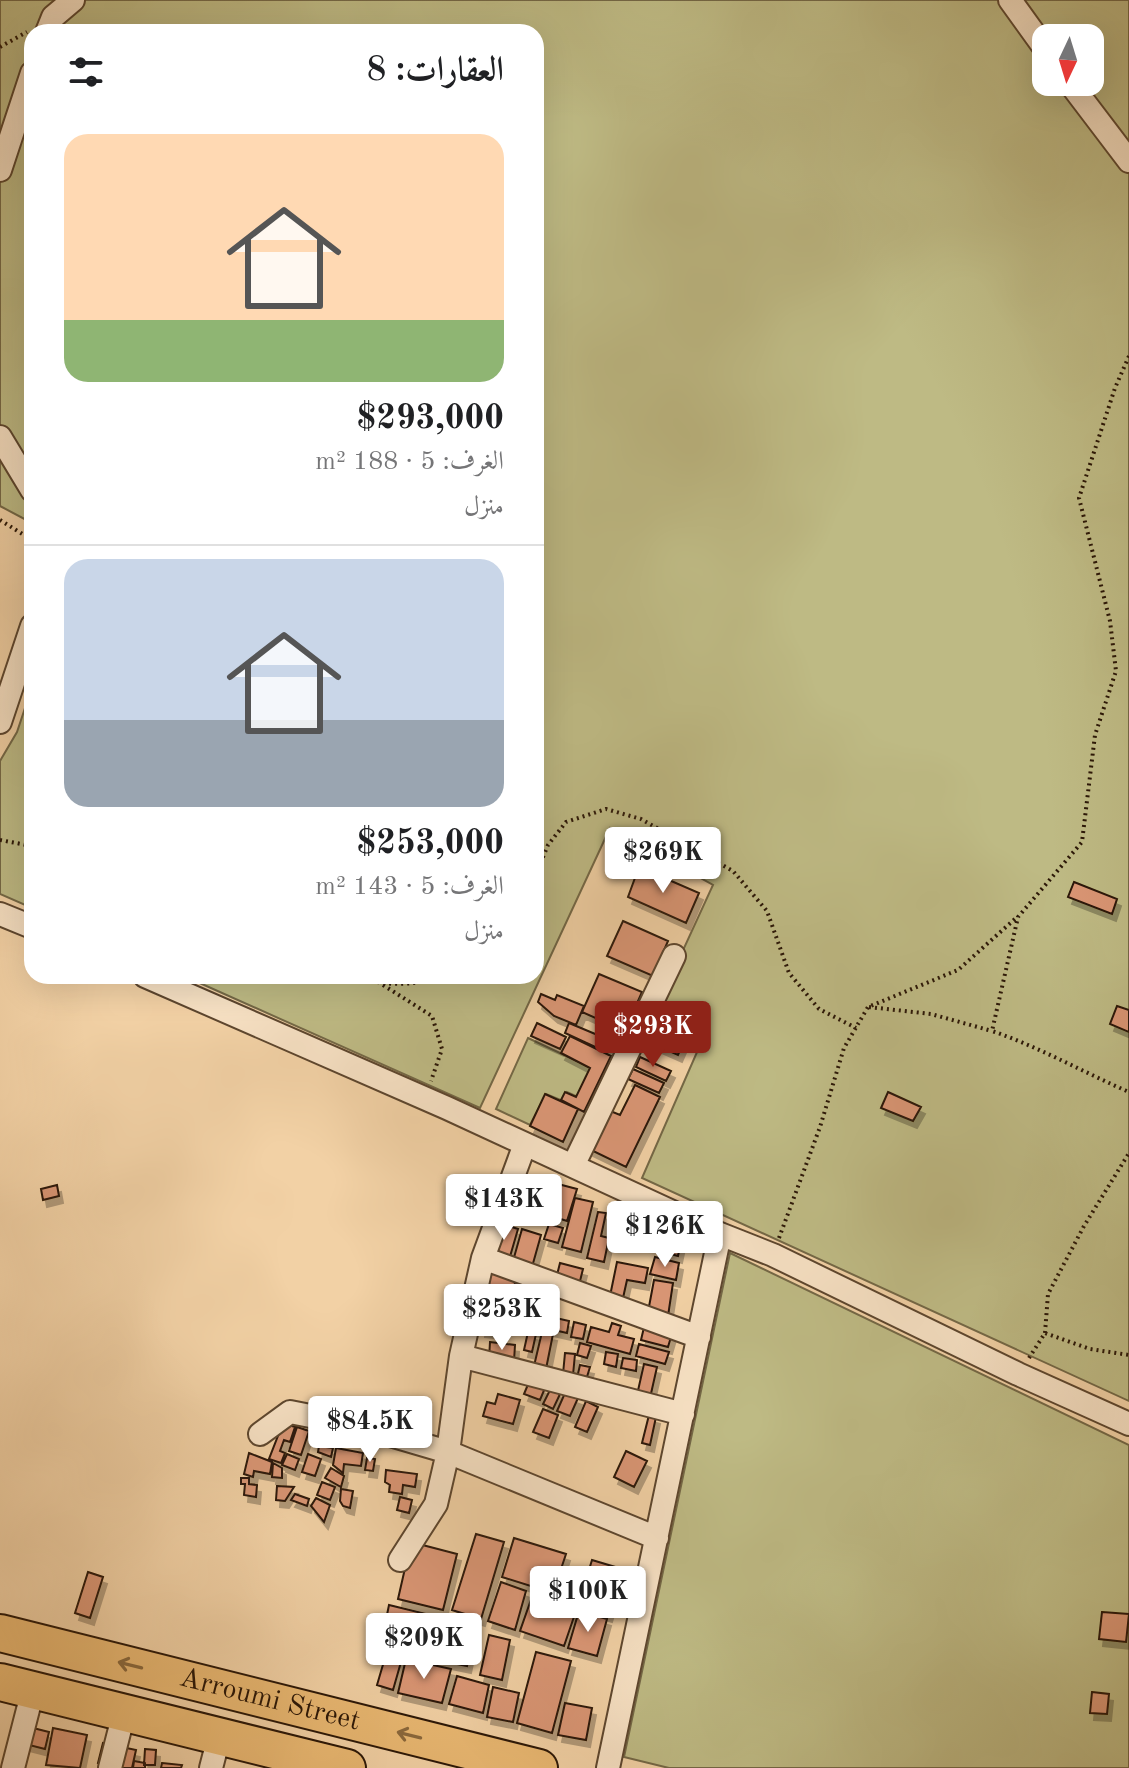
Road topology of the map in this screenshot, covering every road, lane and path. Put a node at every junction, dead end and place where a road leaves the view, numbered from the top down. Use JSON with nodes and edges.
{"nodes":[{"id":1,"x":73,"y":0,"type":"edge"},
{"id":2,"x":1010,"y":0,"type":"edge"},
{"id":3,"x":50,"y":24,"type":"edge"},
{"id":4,"x":1032,"y":31,"type":"edge"},
{"id":5,"x":1080,"y":96,"type":"edge"},
{"id":6,"x":24,"y":97,"type":"edge"},
{"id":7,"x":1129,"y":161,"type":"edge"},
{"id":8,"x":0,"y":170,"type":"edge"},
{"id":9,"x":1129,"y":356,"type":"edge"},
{"id":10,"x":0,"y":437,"type":"edge"},
{"id":11,"x":24,"y":477,"type":"edge"},
{"id":12,"x":0,"y":520,"type":"edge"},
{"id":13,"x":24,"y":535,"type":"edge"},
{"id":14,"x":24,"y":650,"type":"edge"},
{"id":15,"x":0,"y":722,"type":"edge"},
{"id":16,"x":0,"y":840,"type":"edge"},
{"id":17,"x":24,"y":844,"type":"edge"},
{"id":18,"x":544,"y":855,"type":"edge"},
{"id":19,"x":0,"y":914,"type":"edge"},
{"id":20,"x":1018,"y":917,"type":"junction"},
{"id":21,"x":24,"y":924,"type":"edge"},
{"id":22,"x":674,"y":956,"type":"dead end"},
{"id":23,"x":163,"y":984,"type":"edge"},
{"id":24,"x":380,"y":984,"type":"edge"},
{"id":25,"x":392,"y":984,"type":"edge"},
{"id":26,"x":383,"y":985,"type":"junction"},
{"id":27,"x":868,"y":1007,"type":"junction"},
{"id":28,"x":856,"y":1028,"type":"junction"},
{"id":29,"x":992,"y":1031,"type":"junction"},
{"id":30,"x":1129,"y":1092,"type":"edge"},
{"id":31,"x":426,"y":1098,"type":"junction"},
{"id":32,"x":525,"y":1144,"type":"junction"},
{"id":33,"x":1129,"y":1153,"type":"edge"},
{"id":34,"x":573,"y":1166,"type":"junction"},
{"id":35,"x":720,"y":1234,"type":"junction"},
{"id":36,"x":773,"y":1255,"type":"junction"},
{"id":37,"x":483,"y":1258,"type":"junction"},
{"id":38,"x":1045,"y":1333,"type":"junction"},
{"id":39,"x":699,"y":1337,"type":"junction"},
{"id":40,"x":1129,"y":1355,"type":"edge"},
{"id":41,"x":461,"y":1356,"type":"junction"},
{"id":42,"x":1018,"y":1374,"type":"junction"},
{"id":43,"x":683,"y":1414,"type":"junction"},
{"id":44,"x":1129,"y":1424,"type":"edge"},
{"id":45,"x":260,"y":1434,"type":"dead end"},
{"id":46,"x":448,"y":1452,"type":"junction"},
{"id":47,"x":657,"y":1538,"type":"junction"},
{"id":48,"x":400,"y":1560,"type":"dead end"},
{"id":49,"x":0,"y":1633,"type":"edge"},
{"id":50,"x":16,"y":1686,"type":"edge"},
{"id":51,"x":124,"y":1713,"type":"junction"},
{"id":52,"x":215,"y":1752,"type":"edge"},
{"id":53,"x":311,"y":1764,"type":"edge"},
{"id":54,"x":13,"y":1768,"type":"edge"},
{"id":55,"x":110,"y":1768,"type":"edge"},
{"id":56,"x":347,"y":1768,"type":"edge"},
{"id":57,"x":539,"y":1768,"type":"edge"},
{"id":58,"x":608,"y":1768,"type":"edge"}],
"edges":[{"from":1,"to":3,"type":"street"},
{"from":2,"to":4,"type":"street"},
{"from":5,"to":7,"type":"street"},
{"from":6,"to":8,"type":"street"},
{"from":9,"to":20,"type":"path"},
{"from":10,"to":11,"type":"street"},
{"from":12,"to":13,"type":"path"},
{"from":14,"to":15,"type":"street"},
{"from":16,"to":17,"type":"path"},
{"from":18,"to":28,"type":"path"},
{"from":19,"to":21,"type":"street"},
{"from":20,"to":27,"type":"path"},
{"from":20,"to":29,"type":"path"},
{"from":22,"to":34,"type":"street"},
{"from":23,"to":31,"type":"street"},
{"from":24,"to":26,"type":"path"},
{"from":25,"to":26,"type":"path"},
{"from":26,"to":31,"type":"path"},
{"from":27,"to":28,"type":"path"},
{"from":27,"to":29,"type":"path"},
{"from":28,"to":36,"type":"path"},
{"from":29,"to":30,"type":"path"},
{"from":31,"to":32,"type":"street"},
{"from":32,"to":34,"type":"street"},
{"from":32,"to":37,"type":"street"},
{"from":33,"to":38,"type":"path"},
{"from":34,"to":35,"type":"street"},
{"from":35,"to":36,"type":"street"},
{"from":35,"to":39,"type":"street"},
{"from":36,"to":42,"type":"street"},
{"from":37,"to":39,"type":"street"},
{"from":37,"to":41,"type":"street"},
{"from":38,"to":40,"type":"path"},
{"from":38,"to":42,"type":"path"},
{"from":39,"to":43,"type":"street"},
{"from":41,"to":43,"type":"street"},
{"from":41,"to":46,"type":"street"},
{"from":42,"to":44,"type":"street"},
{"from":43,"to":47,"type":"street"},
{"from":45,"to":46,"type":"street"},
{"from":46,"to":47,"type":"street"},
{"from":46,"to":48,"type":"street"},
{"from":47,"to":58,"type":"street"},
{"from":57,"to":49,"type":"main road","name":"Arroumi Street","one_way":true},
{"from":50,"to":51,"type":"main road","name":"Arroumi Street"},
{"from":50,"to":54,"type":"street"},
{"from":51,"to":52,"type":"main road","name":"Arroumi Street"},
{"from":51,"to":55,"type":"street"},
{"from":52,"to":53,"type":"main road","name":"Arroumi Street"},
{"from":53,"to":56,"type":"main road","name":"Arroumi Street"}]}
